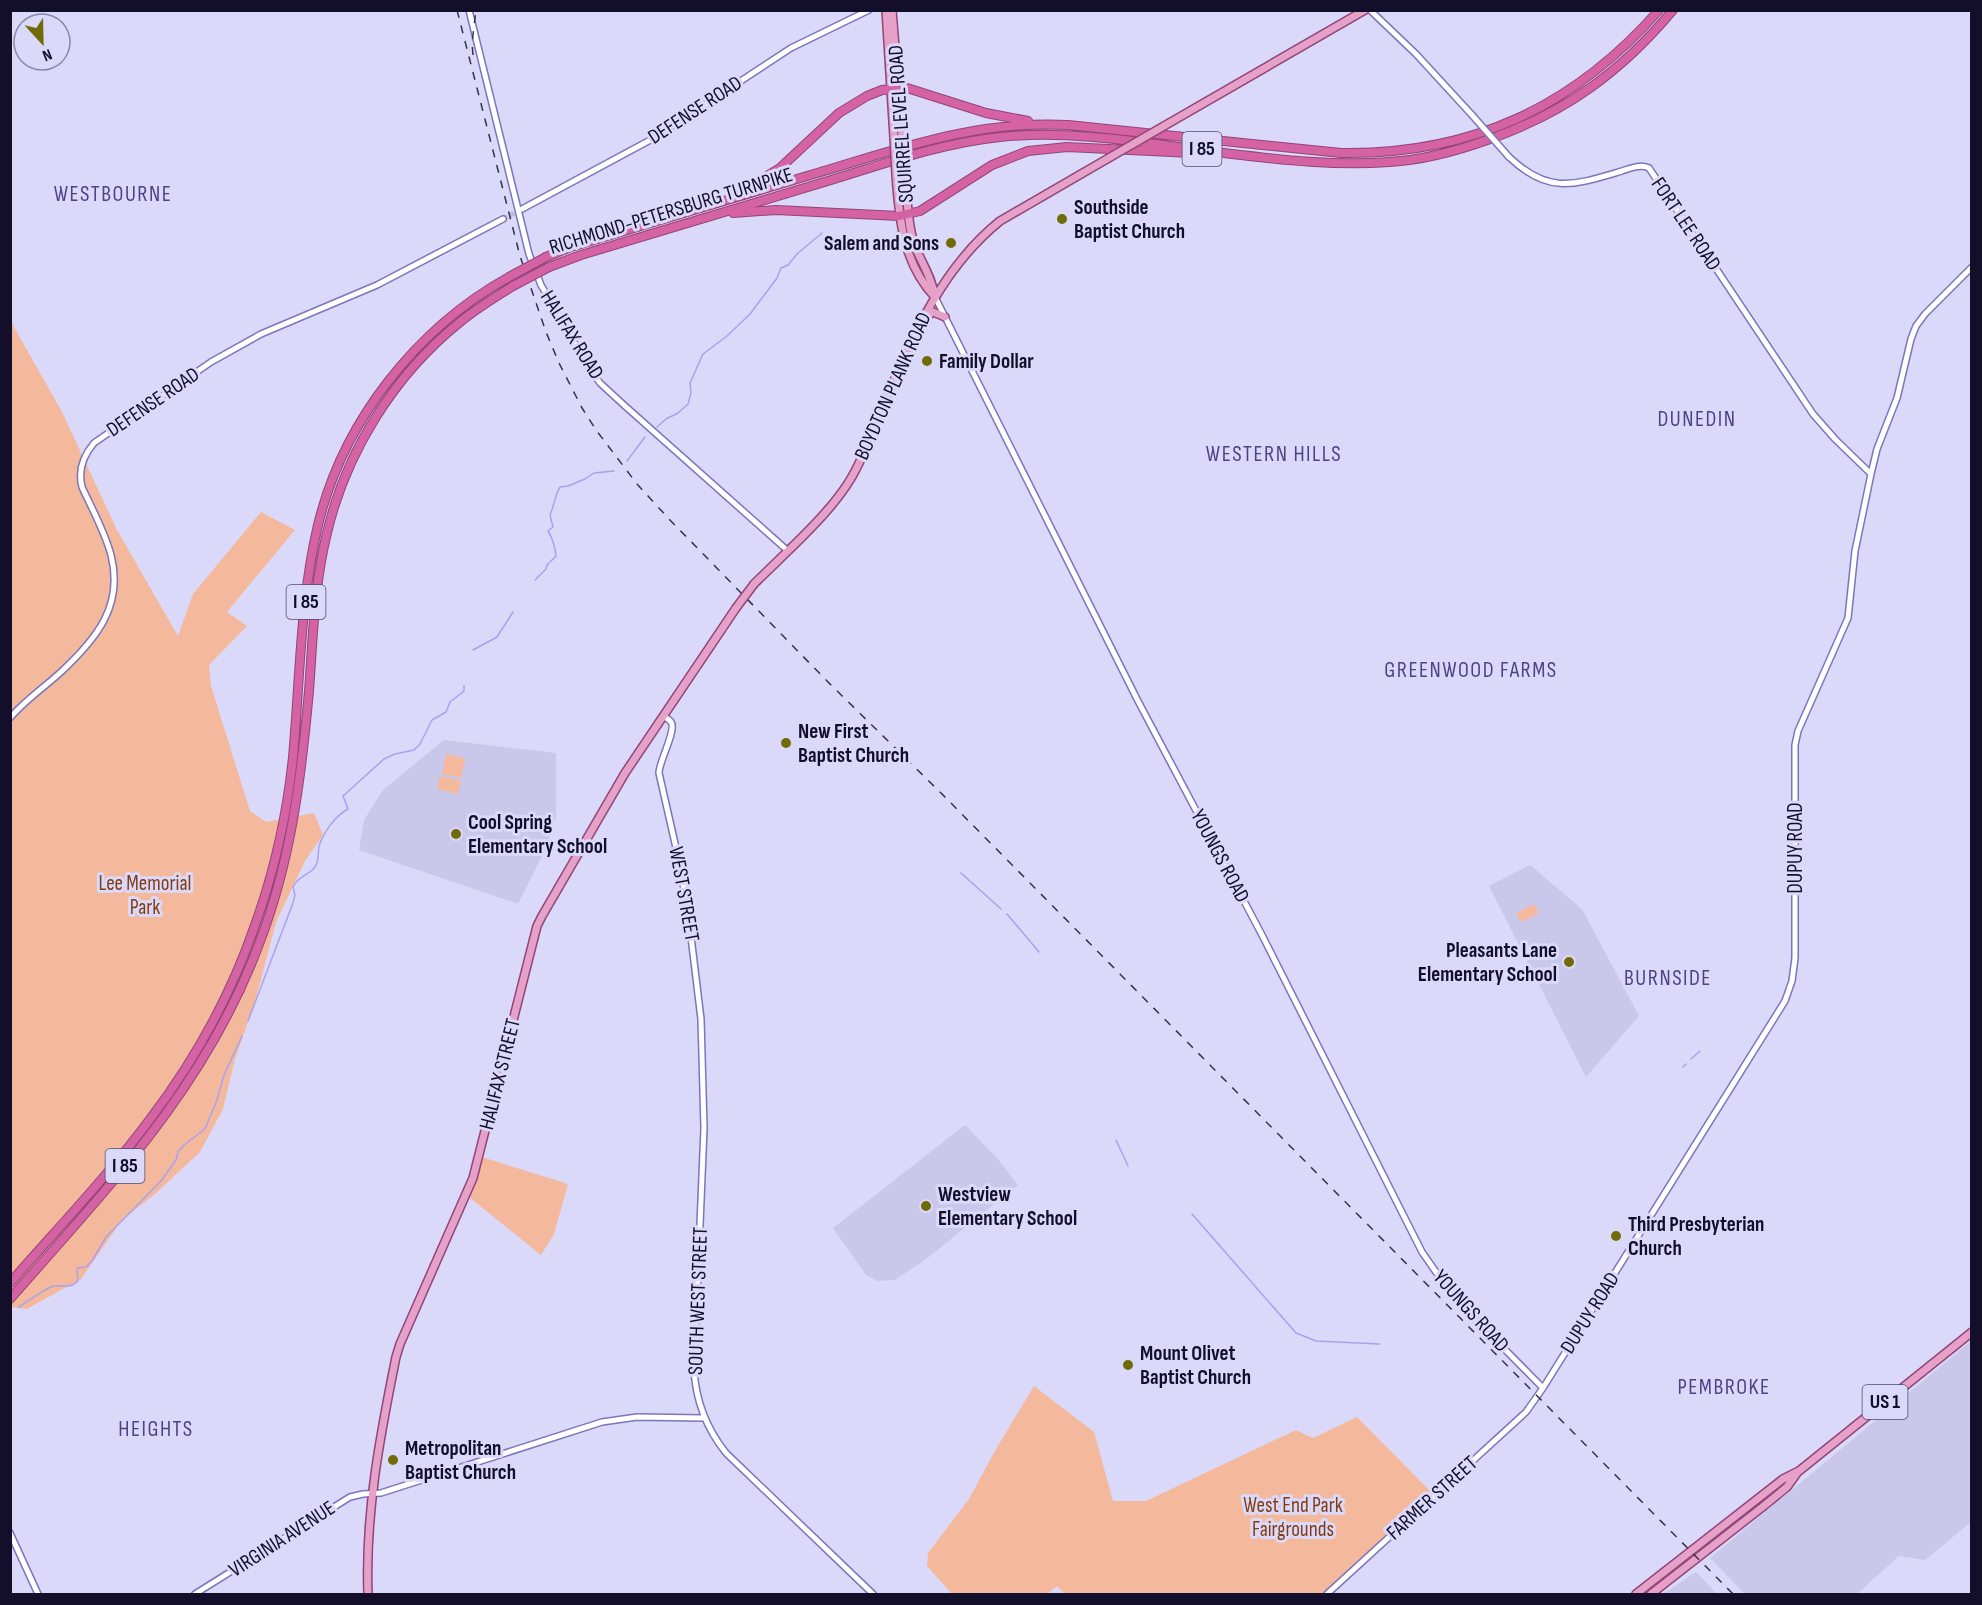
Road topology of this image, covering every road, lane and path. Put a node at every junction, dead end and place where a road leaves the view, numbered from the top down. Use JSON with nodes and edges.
{"nodes":[{"id":1,"x":469,"y":10,"type":"edge"},
{"id":2,"x":869,"y":10,"type":"edge"},
{"id":3,"x":886,"y":10,"type":"edge"},
{"id":4,"x":892,"y":10,"type":"edge"},
{"id":5,"x":1365,"y":10,"type":"edge"},
{"id":6,"x":1370,"y":10,"type":"edge"},
{"id":7,"x":1659,"y":10,"type":"edge"},
{"id":8,"x":1673,"y":10,"type":"edge"},
{"id":9,"x":894,"y":88,"type":"junction"},
{"id":10,"x":1051,"y":124,"type":"junction"},
{"id":11,"x":1230,"y":154,"type":"junction"},
{"id":12,"x":720,"y":202,"type":"junction"},
{"id":13,"x":522,"y":209,"type":"tunnel mouth"},
{"id":14,"x":904,"y":215,"type":"junction"},
{"id":15,"x":503,"y":219,"type":"tunnel mouth"},
{"id":16,"x":696,"y":221,"type":"junction"},
{"id":17,"x":1971,"y":267,"type":"edge"},
{"id":18,"x":935,"y":297,"type":"junction"},
{"id":19,"x":945,"y":317,"type":"junction"},
{"id":20,"x":921,"y":321,"type":"junction"},
{"id":21,"x":1871,"y":474,"type":"junction"},
{"id":22,"x":788,"y":551,"type":"junction"},
{"id":23,"x":745,"y":596,"type":"joint"},
{"id":24,"x":663,"y":716,"type":"junction"},
{"id":25,"x":10,"y":718,"type":"edge"},
{"id":26,"x":704,"y":1081,"type":"joint"},
{"id":27,"x":10,"y":1282,"type":"edge"},
{"id":28,"x":10,"y":1299,"type":"edge"},
{"id":29,"x":1971,"y":1332,"type":"edge"},
{"id":30,"x":1543,"y":1388,"type":"junction"},
{"id":31,"x":1536,"y":1399,"type":"joint"},
{"id":32,"x":703,"y":1418,"type":"junction"},
{"id":33,"x":1799,"y":1471,"type":"junction"},
{"id":34,"x":372,"y":1494,"type":"junction"},
{"id":35,"x":10,"y":1533,"type":"edge"},
{"id":36,"x":38,"y":1594,"type":"edge"},
{"id":37,"x":195,"y":1594,"type":"edge"},
{"id":38,"x":368,"y":1594,"type":"edge"},
{"id":39,"x":873,"y":1594,"type":"edge"},
{"id":40,"x":1326,"y":1594,"type":"edge"},
{"id":41,"x":1636,"y":1594,"type":"edge"},
{"id":42,"x":1651,"y":1594,"type":"edge"}],
"edges":[{"from":1,"to":22,"type":"street","name":"HALIFAX ROAD"},
{"from":2,"to":13,"type":"street","name":"DEFENSE ROAD"},
{"from":3,"to":9,"type":"main road","name":"SQUIRREL LEVEL ROAD"},
{"from":4,"to":9,"type":"main road","name":"SQUIRREL LEVEL ROAD"},
{"from":5,"to":18,"type":"main road","name":"BOYDTON PLANK ROAD","bridge":true},
{"from":6,"to":21,"type":"street","name":"FORT LEE ROAD","bridge":true},
{"from":7,"to":10,"type":"highway","name":"RICHMOND-PETERSBURG TURNPIKE","number":"I 85"},
{"from":8,"to":11,"type":"highway","name":"RICHMOND-PETERSBURG TURNPIKE","number":"I 85"},
{"from":9,"to":10,"type":"highway"},
{"from":9,"to":12,"type":"highway"},
{"from":9,"to":14,"type":"main road","name":"SQUIRREL LEVEL ROAD","bridge":true},
{"from":9,"to":14,"type":"main road","name":"SQUIRREL LEVEL ROAD","bridge":true},
{"from":10,"to":12,"type":"highway","name":"RICHMOND-PETERSBURG TURNPIKE","number":"I 85"},
{"from":11,"to":14,"type":"highway"},
{"from":11,"to":16,"type":"highway","name":"RICHMOND-PETERSBURG TURNPIKE","number":"I 85"},
{"from":12,"to":27,"type":"highway","name":"RICHMOND-PETERSBURG TURNPIKE","number":"I 85","bridge":true},
{"from":14,"to":16,"type":"highway"},
{"from":14,"to":18,"type":"main road","name":"SQUIRREL LEVEL ROAD"},
{"from":15,"to":25,"type":"street","name":"DEFENSE ROAD"},
{"from":16,"to":28,"type":"highway","name":"RICHMOND-PETERSBURG TURNPIKE","number":"I 85","bridge":true},
{"from":17,"to":21,"type":"street","name":"DUPUY ROAD"},
{"from":18,"to":19,"type":"street","name":"YOUNGS ROAD"},
{"from":18,"to":20,"type":"main road","name":"BOYDTON PLANK ROAD"},
{"from":19,"to":20,"type":"main road"},
{"from":19,"to":30,"type":"street","name":"YOUNGS ROAD"},
{"from":20,"to":22,"type":"main road","name":"BOYDTON PLANK ROAD"},
{"from":21,"to":30,"type":"street","name":"DUPUY ROAD"},
{"from":22,"to":23,"type":"main road","name":"BOYDTON PLANK ROAD","bridge":true},
{"from":23,"to":24,"type":"main road","name":"HALIFAX STREET","bridge":true},
{"from":24,"to":26,"type":"street","name":"WEST STREET"},
{"from":24,"to":34,"type":"main road","name":"HALIFAX STREET"},
{"from":26,"to":32,"type":"street","name":"SOUTH WEST STREET"},
{"from":29,"to":33,"type":"main road","number":"US 1"},
{"from":30,"to":31,"type":"street","name":"DUPUY ROAD"},
{"from":31,"to":40,"type":"street","name":"FARMER STREET"},
{"from":32,"to":34,"type":"street","name":"VIRGINIA AVENUE"},
{"from":32,"to":39,"type":"street","name":"SOUTH WEST STREET"},
{"from":33,"to":41,"type":"main road","number":"US 1"},
{"from":33,"to":42,"type":"main road","number":"US 1"},
{"from":34,"to":37,"type":"street","name":"VIRGINIA AVENUE"},
{"from":34,"to":38,"type":"main road","name":"HALIFAX STREET"},
{"from":35,"to":36,"type":"street"}]}
